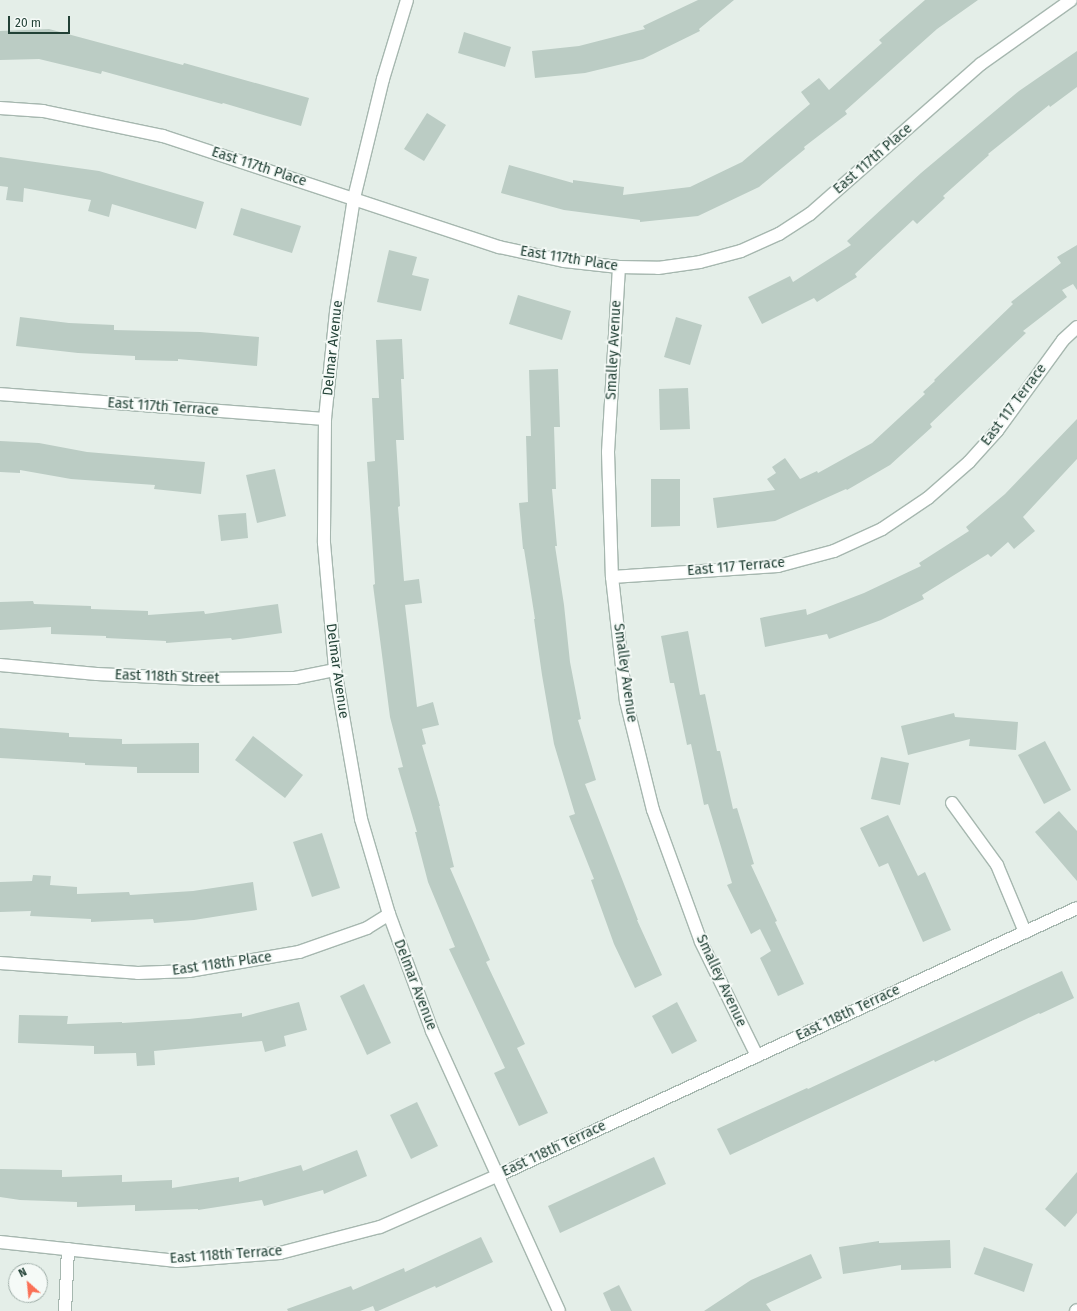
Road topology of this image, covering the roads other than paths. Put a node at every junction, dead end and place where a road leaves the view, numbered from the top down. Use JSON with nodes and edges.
{"nodes":[{"id":1,"x":407,"y":0,"type":"edge"},
{"id":2,"x":1071,"y":0,"type":"edge"},
{"id":3,"x":0,"y":108,"type":"edge"},
{"id":4,"x":354,"y":198,"type":"junction"},
{"id":5,"x":619,"y":267,"type":"junction"},
{"id":6,"x":1077,"y":327,"type":"edge"},
{"id":7,"x":0,"y":394,"type":"edge"},
{"id":8,"x":325,"y":419,"type":"junction"},
{"id":9,"x":612,"y":576,"type":"junction"},
{"id":10,"x":0,"y":665,"type":"edge"},
{"id":11,"x":335,"y":670,"type":"junction"},
{"id":12,"x":952,"y":802,"type":"dead end"},
{"id":13,"x":1077,"y":908,"type":"edge"},
{"id":14,"x":389,"y":914,"type":"junction"},
{"id":15,"x":1025,"y":932,"type":"junction"},
{"id":16,"x":0,"y":963,"type":"edge"},
{"id":17,"x":756,"y":1056,"type":"junction"},
{"id":18,"x":497,"y":1176,"type":"junction"},
{"id":19,"x":0,"y":1242,"type":"edge"},
{"id":20,"x":68,"y":1249,"type":"junction"},
{"id":21,"x":65,"y":1311,"type":"edge"},
{"id":22,"x":560,"y":1311,"type":"edge"}],
"edges":[{"from":1,"to":4,"type":"street","name":"Delmar Avenue"},
{"from":2,"to":5,"type":"street","name":"East 117th Place"},
{"from":3,"to":4,"type":"street","name":"East 117th Place"},
{"from":4,"to":5,"type":"street","name":"East 117th Place"},
{"from":4,"to":8,"type":"street","name":"Delmar Avenue"},
{"from":5,"to":9,"type":"street","name":"Smalley Avenue"},
{"from":6,"to":9,"type":"street","name":"East 117 Terrace"},
{"from":7,"to":8,"type":"street","name":"East 117th Terrace"},
{"from":8,"to":11,"type":"street","name":"Delmar Avenue"},
{"from":9,"to":17,"type":"street","name":"Smalley Avenue"},
{"from":10,"to":11,"type":"street","name":"East 118th Street"},
{"from":11,"to":14,"type":"street","name":"Delmar Avenue"},
{"from":12,"to":15,"type":"street"},
{"from":13,"to":15,"type":"street","name":"East 118th Terrace"},
{"from":14,"to":16,"type":"street","name":"East 118th Place"},
{"from":14,"to":18,"type":"street","name":"Delmar Avenue"},
{"from":15,"to":17,"type":"street","name":"East 118th Terrace"},
{"from":17,"to":18,"type":"street","name":"East 118th Terrace"},
{"from":18,"to":20,"type":"street","name":"East 118th Terrace"},
{"from":18,"to":22,"type":"street","name":"Delmar Avenue"},
{"from":19,"to":20,"type":"street","name":"East 118th Terrace"},
{"from":20,"to":21,"type":"street"}]}
